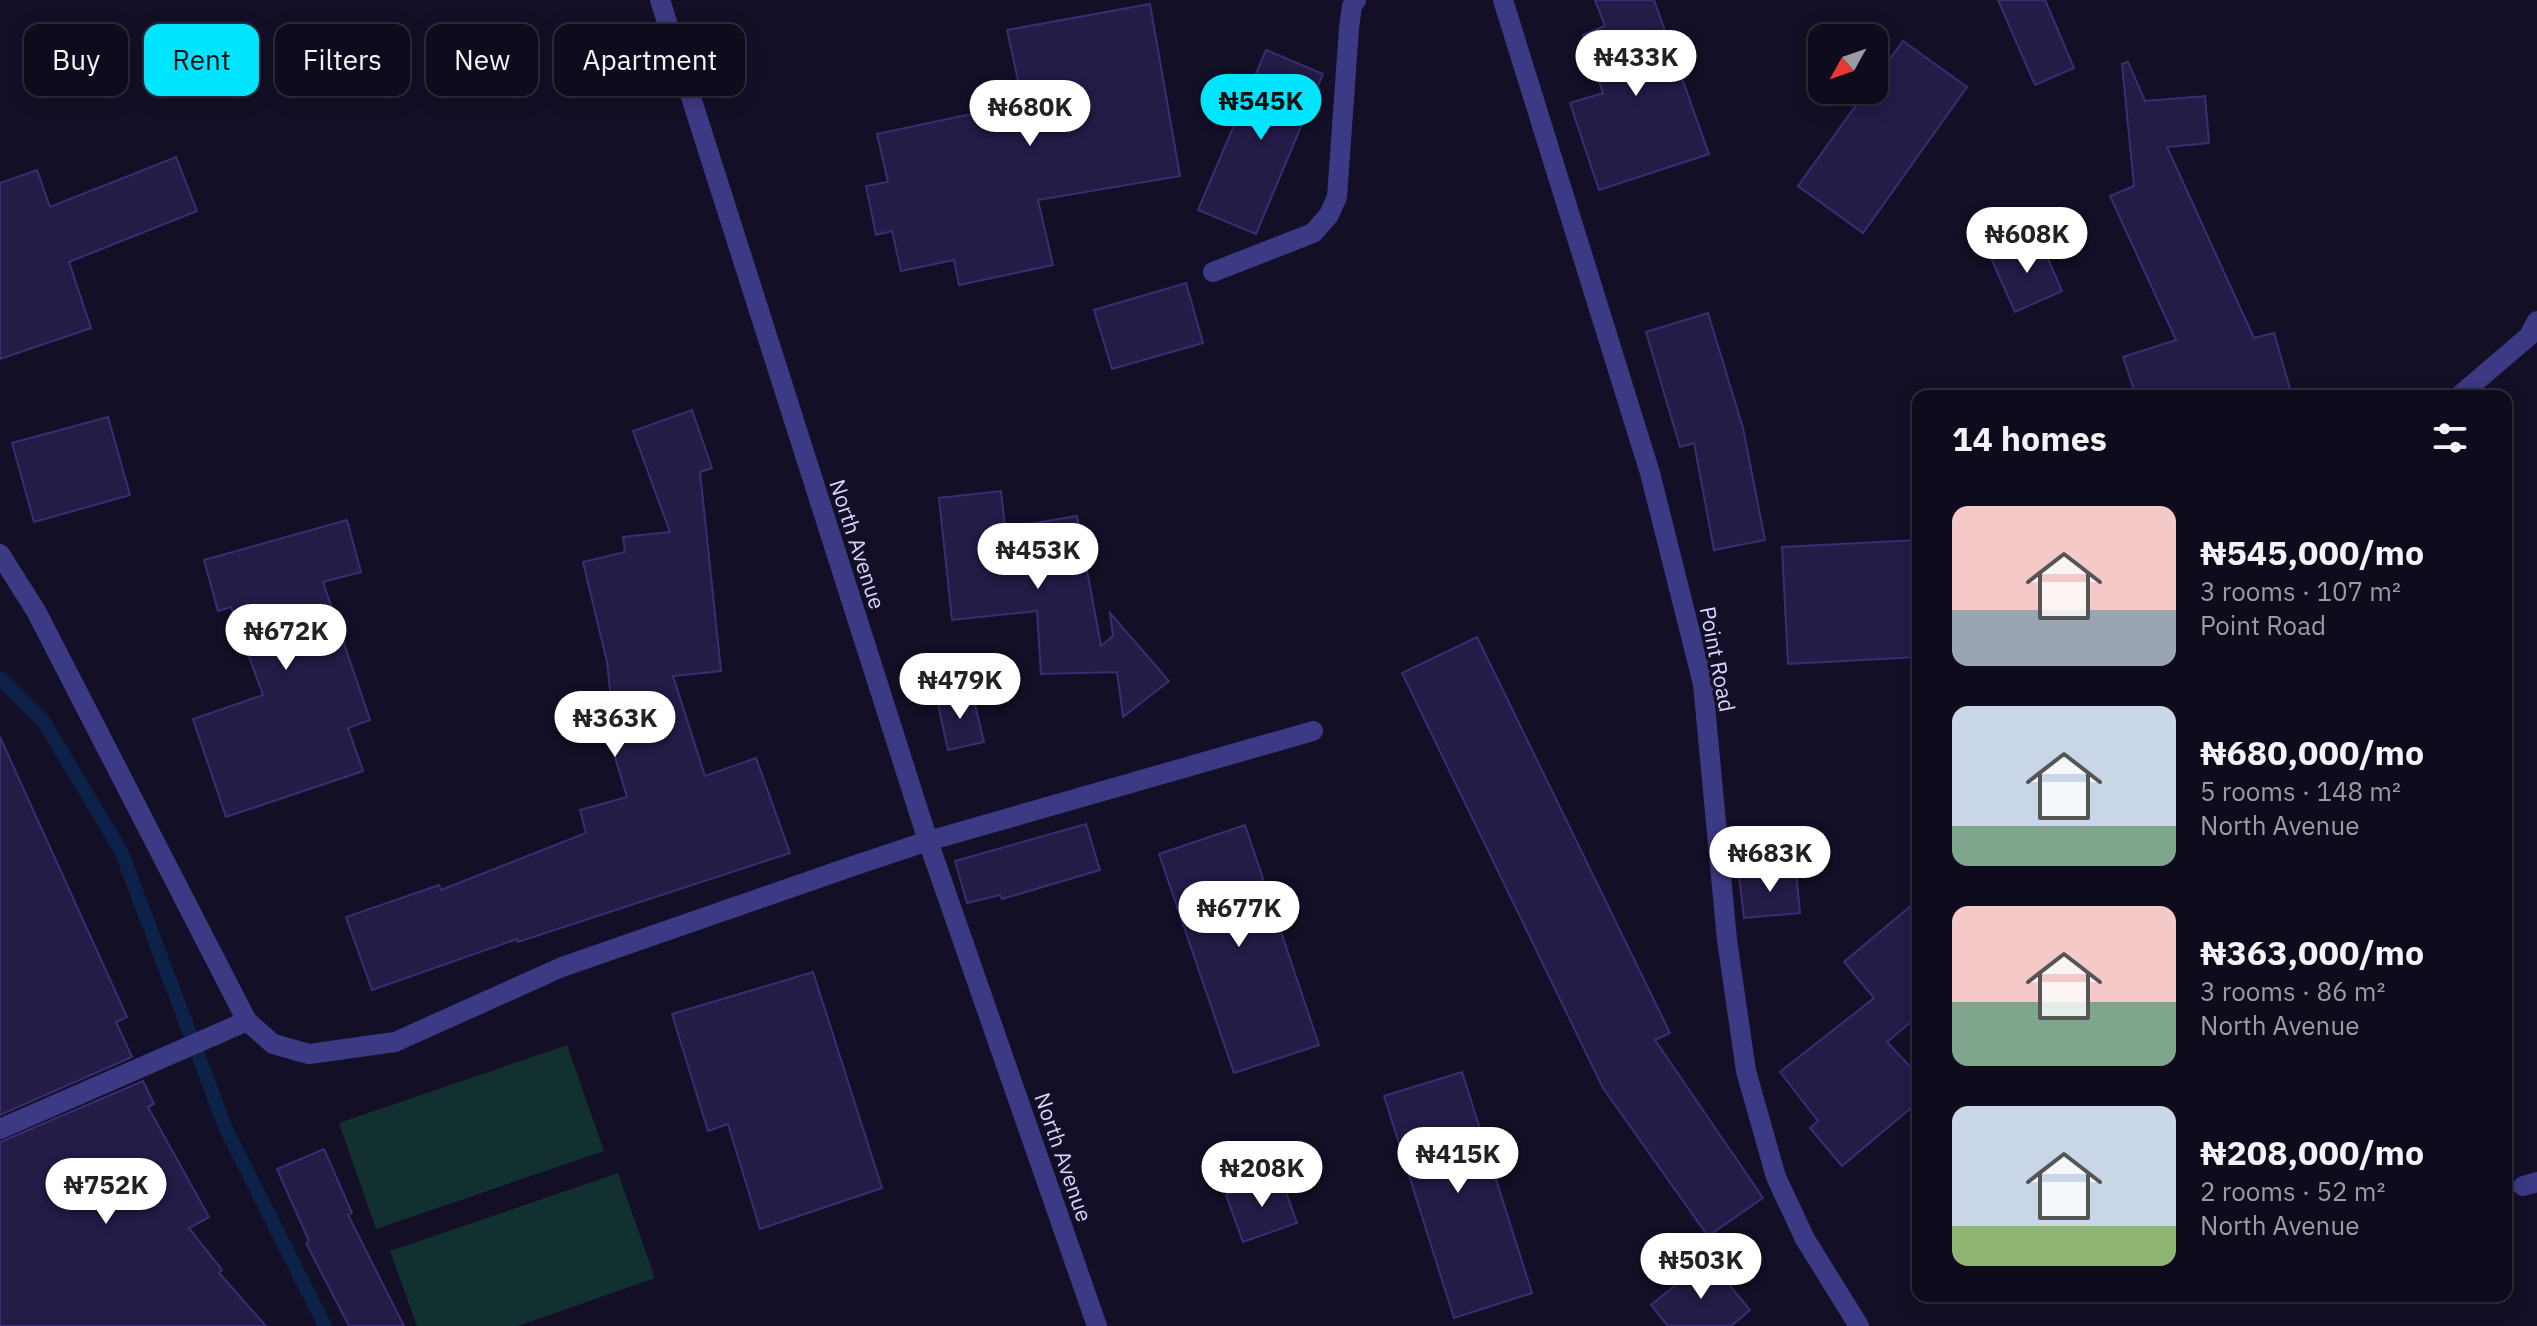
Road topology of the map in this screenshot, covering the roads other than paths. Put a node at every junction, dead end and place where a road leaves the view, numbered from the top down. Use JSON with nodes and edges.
{"nodes":[{"id":1,"x":660,"y":0,"type":"edge"},
{"id":2,"x":1356,"y":0,"type":"edge"},
{"id":3,"x":1503,"y":0,"type":"edge"},
{"id":4,"x":1213,"y":272,"type":"dead end"},
{"id":5,"x":2537,"y":321,"type":"edge"},
{"id":6,"x":2466,"y":390,"type":"edge"},
{"id":7,"x":0,"y":554,"type":"edge"},
{"id":8,"x":1313,"y":731,"type":"dead end"},
{"id":9,"x":928,"y":841,"type":"junction"},
{"id":10,"x":247,"y":1021,"type":"junction"},
{"id":11,"x":0,"y":1129,"type":"edge"},
{"id":12,"x":1097,"y":1326,"type":"edge"},
{"id":13,"x":1859,"y":1326,"type":"edge"}],
"edges":[{"from":1,"to":9,"type":"street","name":"North Avenue"},
{"from":2,"to":4,"type":"street"},
{"from":3,"to":13,"type":"street","name":"Point Road"},
{"from":5,"to":6,"type":"street"},
{"from":7,"to":10,"type":"street"},
{"from":8,"to":9,"type":"street"},
{"from":9,"to":10,"type":"street"},
{"from":9,"to":12,"type":"street","name":"North Avenue"},
{"from":10,"to":11,"type":"street"}]}
